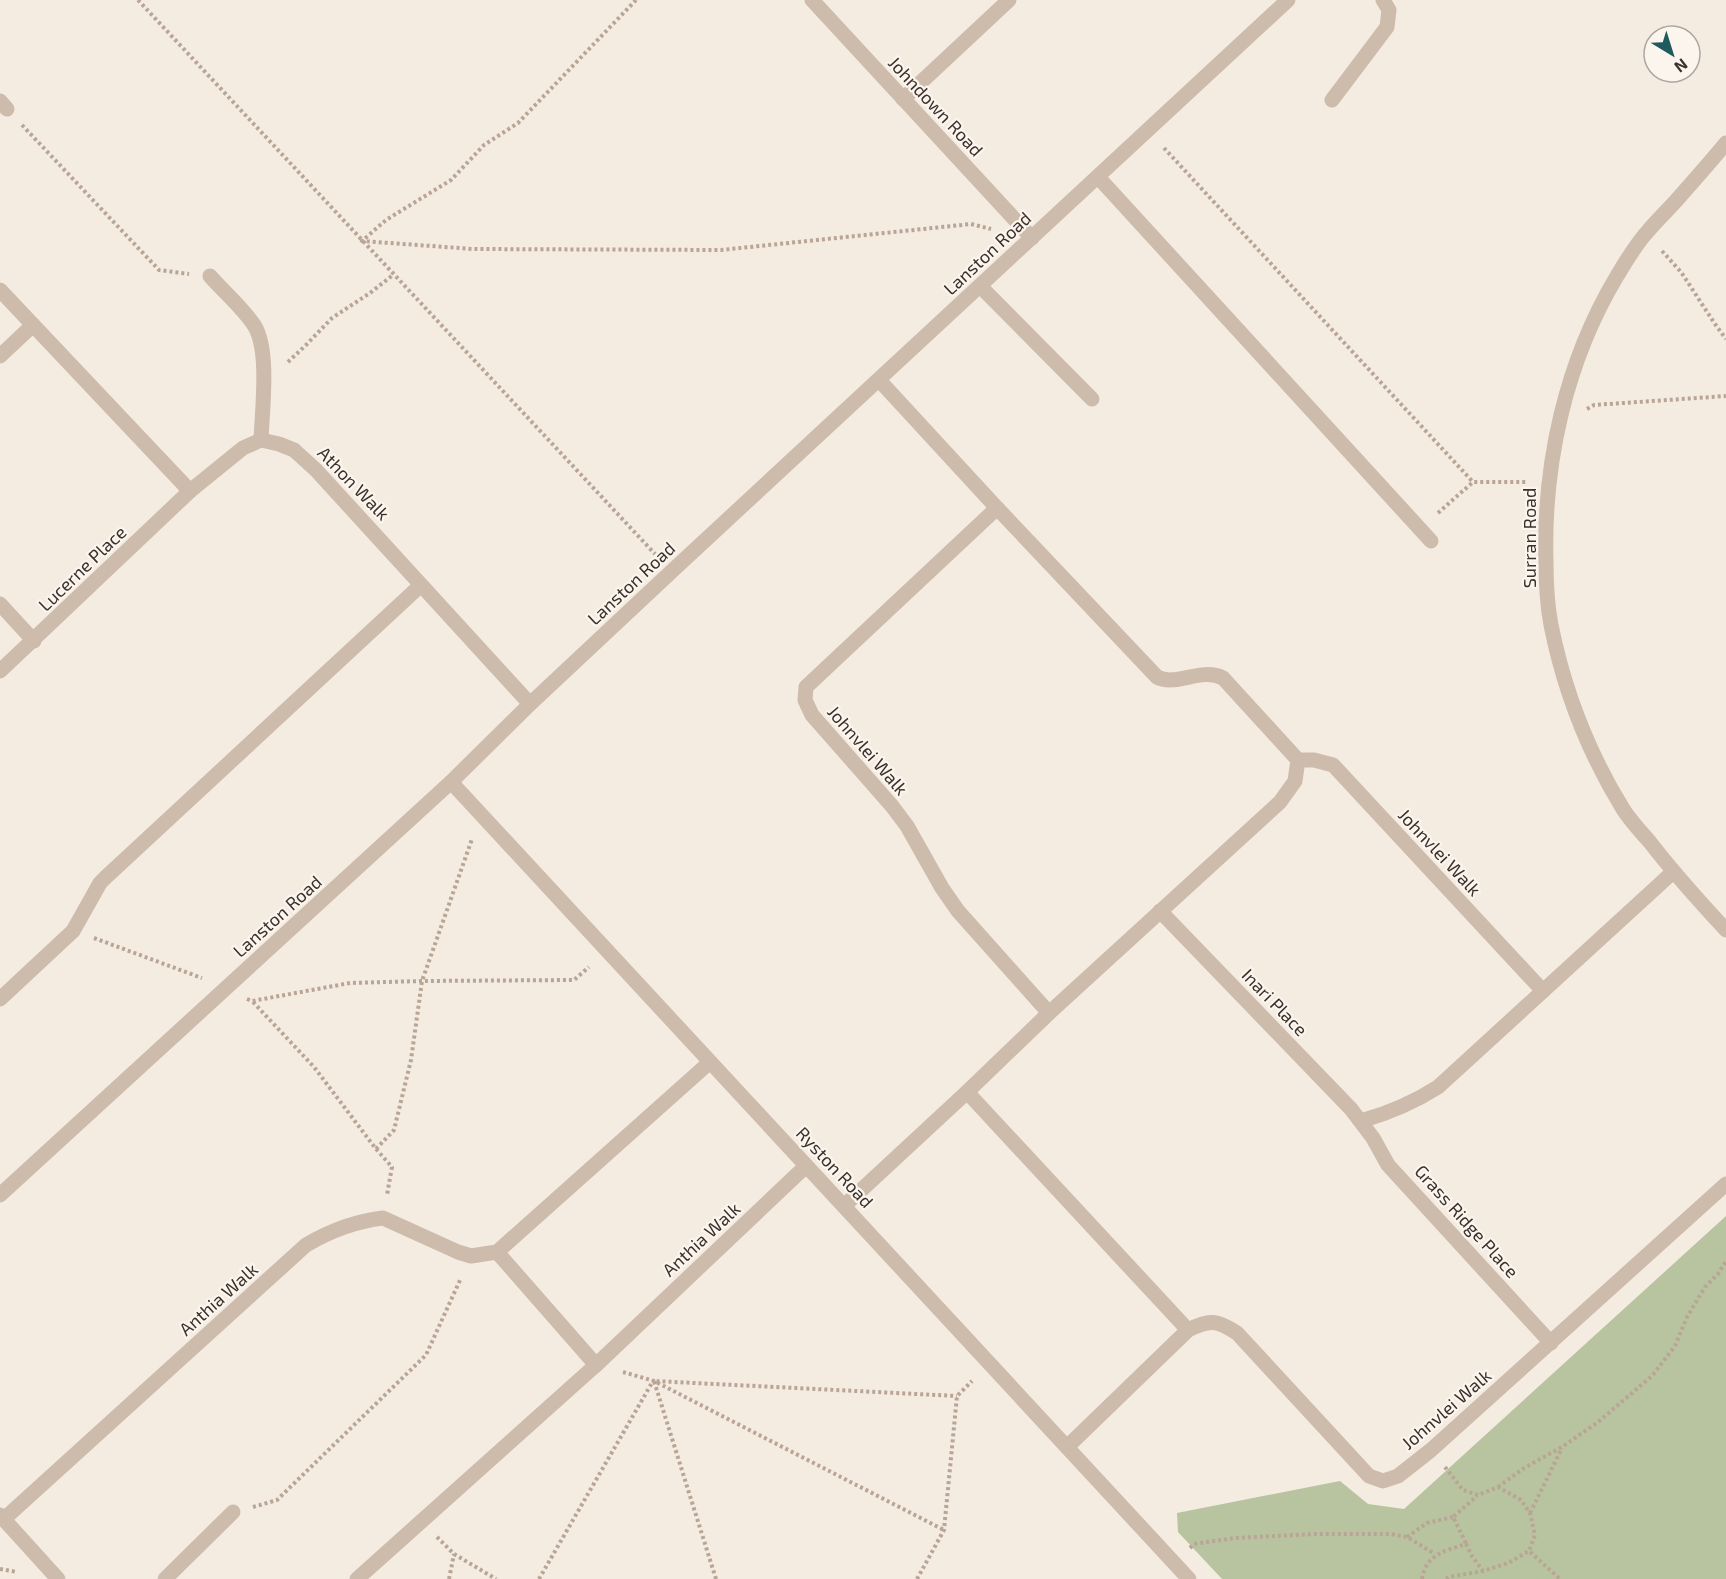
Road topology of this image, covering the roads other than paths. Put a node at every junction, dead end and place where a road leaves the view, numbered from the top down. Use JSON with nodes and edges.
{"nodes":[{"id":1,"x":812,"y":0,"type":"edge"},
{"id":2,"x":1009,"y":0,"type":"edge"},
{"id":3,"x":1288,"y":0,"type":"edge"},
{"id":4,"x":1383,"y":0,"type":"edge"},
{"id":5,"x":903,"y":99,"type":"junction"},
{"id":6,"x":1332,"y":100,"type":"dead end"},
{"id":7,"x":1725,"y":144,"type":"edge"},
{"id":8,"x":1098,"y":177,"type":"junction"},
{"id":9,"x":1032,"y":238,"type":"junction"},
{"id":10,"x":210,"y":276,"type":"road end"},
{"id":11,"x":980,"y":286,"type":"junction"},
{"id":12,"x":0,"y":290,"type":"edge"},
{"id":13,"x":33,"y":325,"type":"junction"},
{"id":14,"x":0,"y":356,"type":"edge"},
{"id":15,"x":879,"y":381,"type":"junction"},
{"id":16,"x":1092,"y":399,"type":"dead end"},
{"id":17,"x":261,"y":440,"type":"junction"},
{"id":18,"x":190,"y":491,"type":"junction"},
{"id":19,"x":997,"y":508,"type":"junction"},
{"id":20,"x":1431,"y":541,"type":"dead end"},
{"id":21,"x":421,"y":585,"type":"junction"},
{"id":22,"x":0,"y":604,"type":"edge"},
{"id":23,"x":34,"y":641,"type":"junction"},
{"id":24,"x":0,"y":671,"type":"edge"},
{"id":25,"x":530,"y":704,"type":"junction"},
{"id":26,"x":1298,"y":760,"type":"junction"},
{"id":27,"x":452,"y":782,"type":"junction"},
{"id":28,"x":1673,"y":872,"type":"junction"},
{"id":29,"x":1160,"y":911,"type":"junction"},
{"id":30,"x":1726,"y":930,"type":"edge"},
{"id":31,"x":1543,"y":991,"type":"junction"},
{"id":32,"x":0,"y":999,"type":"edge"},
{"id":33,"x":1049,"y":1013,"type":"junction"},
{"id":34,"x":710,"y":1062,"type":"junction"},
{"id":35,"x":967,"y":1092,"type":"junction"},
{"id":36,"x":1361,"y":1121,"type":"junction"},
{"id":37,"x":806,"y":1166,"type":"junction"},
{"id":38,"x":1726,"y":1184,"type":"edge"},
{"id":39,"x":0,"y":1194,"type":"edge"},
{"id":40,"x":844,"y":1206,"type":"junction"},
{"id":41,"x":497,"y":1252,"type":"junction"},
{"id":42,"x":1188,"y":1330,"type":"junction"},
{"id":43,"x":1551,"y":1343,"type":"junction"},
{"id":44,"x":596,"y":1365,"type":"junction"},
{"id":45,"x":1067,"y":1447,"type":"junction"},
{"id":46,"x":233,"y":1512,"type":"road end"},
{"id":47,"x":2,"y":1517,"type":"edge"},
{"id":48,"x":58,"y":1579,"type":"edge"},
{"id":49,"x":165,"y":1579,"type":"edge"},
{"id":50,"x":357,"y":1579,"type":"edge"},
{"id":51,"x":1189,"y":1579,"type":"edge"}],
"edges":[{"from":1,"to":5,"type":"street","name":"Johndown Road"},
{"from":2,"to":5,"type":"street"},
{"from":3,"to":8,"type":"street","name":"Lanston Road"},
{"from":4,"to":6,"type":"street"},
{"from":5,"to":9,"type":"street","name":"Johndown Road"},
{"from":7,"to":28,"type":"street","name":"Surran Road"},
{"from":8,"to":9,"type":"street","name":"Lanston Road"},
{"from":8,"to":20,"type":"street"},
{"from":9,"to":11,"type":"street","name":"Lanston Road"},
{"from":10,"to":17,"type":"street"},
{"from":11,"to":15,"type":"street","name":"Lanston Road"},
{"from":11,"to":16,"type":"street"},
{"from":12,"to":13,"type":"street"},
{"from":13,"to":14,"type":"street"},
{"from":13,"to":18,"type":"street"},
{"from":15,"to":19,"type":"street"},
{"from":15,"to":25,"type":"street","name":"Lanston Road"},
{"from":17,"to":18,"type":"street"},
{"from":17,"to":21,"type":"street","name":"Athon Walk"},
{"from":18,"to":23,"type":"street","name":"Lucerne Place"},
{"from":19,"to":26,"type":"street"},
{"from":19,"to":33,"type":"street","name":"Johnvlei Walk"},
{"from":21,"to":25,"type":"street","name":"Athon Walk"},
{"from":21,"to":32,"type":"street"},
{"from":22,"to":23,"type":"street"},
{"from":23,"to":24,"type":"street","name":"Lucerne Place"},
{"from":25,"to":27,"type":"street","name":"Lanston Road"},
{"from":26,"to":29,"type":"street"},
{"from":26,"to":31,"type":"street","name":"Johnvlei Walk"},
{"from":27,"to":34,"type":"street","name":"Ryston Road"},
{"from":27,"to":39,"type":"street","name":"Lanston Road"},
{"from":28,"to":30,"type":"street","name":"Surran Road"},
{"from":28,"to":31,"type":"street"},
{"from":29,"to":33,"type":"street"},
{"from":29,"to":36,"type":"street","name":"Inari Place"},
{"from":31,"to":36,"type":"street"},
{"from":33,"to":35,"type":"street"},
{"from":34,"to":37,"type":"street","name":"Ryston Road"},
{"from":34,"to":41,"type":"street"},
{"from":35,"to":40,"type":"street"},
{"from":35,"to":42,"type":"street"},
{"from":36,"to":43,"type":"street","name":"Grass Ridge Place"},
{"from":37,"to":40,"type":"street","name":"Ryston Road"},
{"from":37,"to":44,"type":"street","name":"Anthia Walk"},
{"from":38,"to":43,"type":"street","name":"Johnvlei Walk"},
{"from":40,"to":45,"type":"street","name":"Ryston Road"},
{"from":41,"to":44,"type":"street"},
{"from":41,"to":47,"type":"street","name":"Anthia Walk"},
{"from":42,"to":43,"type":"street","name":"Johnvlei Walk"},
{"from":42,"to":45,"type":"street"},
{"from":44,"to":50,"type":"street","name":"Anthia Walk"},
{"from":45,"to":51,"type":"street","name":"Ryston Road"},
{"from":46,"to":49,"type":"street"},
{"from":47,"to":48,"type":"street"}]}
